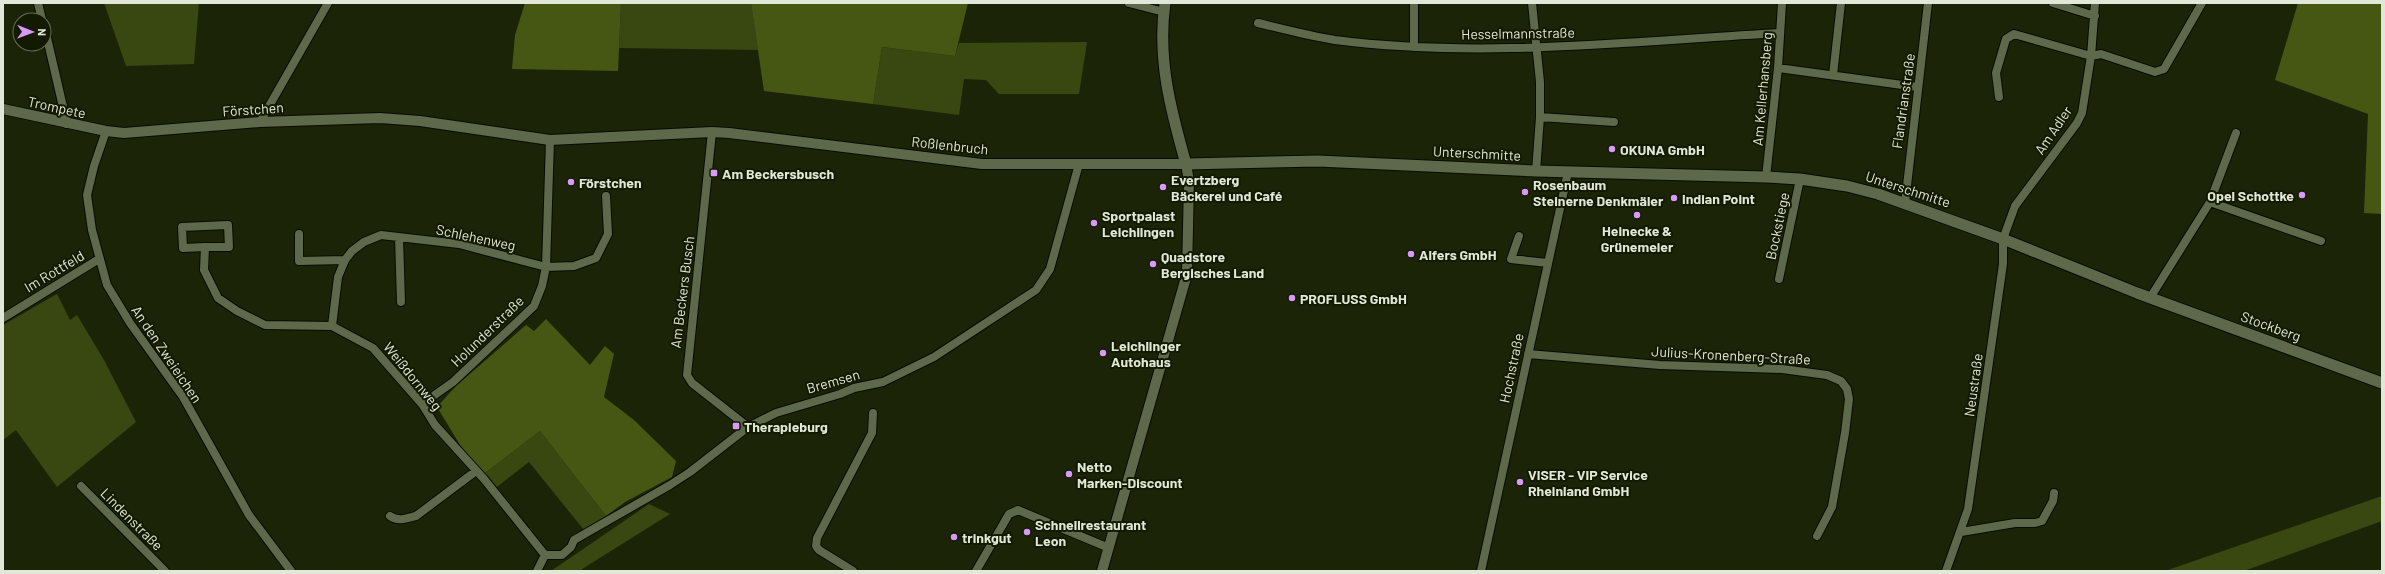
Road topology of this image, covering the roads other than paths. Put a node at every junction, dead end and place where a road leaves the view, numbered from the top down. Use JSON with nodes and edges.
{"nodes":[{"id":1,"x":328,"y":3,"type":"edge"},
{"id":2,"x":1129,"y":3,"type":"edge"},
{"id":3,"x":1414,"y":3,"type":"edge"},
{"id":4,"x":1532,"y":3,"type":"edge"},
{"id":5,"x":1782,"y":3,"type":"edge"},
{"id":6,"x":1841,"y":3,"type":"edge"},
{"id":7,"x":1928,"y":3,"type":"edge"},
{"id":8,"x":2054,"y":3,"type":"edge"},
{"id":9,"x":2095,"y":3,"type":"edge"},
{"id":10,"x":2202,"y":3,"type":"edge"},
{"id":11,"x":1164,"y":8,"type":"edge"},
{"id":12,"x":2095,"y":16,"type":"junction"},
{"id":13,"x":1258,"y":23,"type":"dead end"},
{"id":14,"x":1780,"y":33,"type":"junction"},
{"id":15,"x":1414,"y":47,"type":"junction"},
{"id":16,"x":1536,"y":47,"type":"junction"},
{"id":17,"x":50,"y":52,"type":"edge"},
{"id":18,"x":2091,"y":56,"type":"junction"},
{"id":19,"x":1778,"y":68,"type":"junction"},
{"id":20,"x":1833,"y":74,"type":"junction"},
{"id":21,"x":1917,"y":87,"type":"junction"},
{"id":22,"x":1999,"y":97,"type":"dead end"},
{"id":23,"x":3,"y":109,"type":"edge"},
{"id":24,"x":1540,"y":117,"type":"junction"},
{"id":25,"x":260,"y":122,"type":"junction"},
{"id":26,"x":1614,"y":122,"type":"dead end"},
{"id":27,"x":67,"y":124,"type":"junction"},
{"id":28,"x":106,"y":132,"type":"junction"},
{"id":29,"x":712,"y":132,"type":"junction"},
{"id":30,"x":2236,"y":133,"type":"dead end"},
{"id":31,"x":550,"y":140,"type":"junction"},
{"id":32,"x":1079,"y":164,"type":"junction"},
{"id":33,"x":1186,"y":164,"type":"junction"},
{"id":34,"x":1536,"y":171,"type":"junction"},
{"id":35,"x":1568,"y":172,"type":"junction"},
{"id":36,"x":1766,"y":177,"type":"junction"},
{"id":37,"x":1800,"y":179,"type":"junction"},
{"id":38,"x":606,"y":196,"type":"dead end"},
{"id":39,"x":2210,"y":202,"type":"junction"},
{"id":40,"x":1905,"y":203,"type":"junction"},
{"id":41,"x":299,"y":234,"type":"dead end"},
{"id":42,"x":1519,"y":236,"type":"dead end"},
{"id":43,"x":399,"y":237,"type":"junction"},
{"id":44,"x":2003,"y":239,"type":"junction"},
{"id":45,"x":2321,"y":240,"type":"dead end"},
{"id":46,"x":205,"y":247,"type":"junction"},
{"id":47,"x":99,"y":259,"type":"junction"},
{"id":48,"x":345,"y":260,"type":"junction"},
{"id":49,"x":1548,"y":264,"type":"junction"},
{"id":50,"x":546,"y":267,"type":"junction"},
{"id":51,"x":1779,"y":279,"type":"dead end"},
{"id":52,"x":2150,"y":298,"type":"junction"},
{"id":53,"x":401,"y":302,"type":"dead end"},
{"id":54,"x":3,"y":318,"type":"edge"},
{"id":55,"x":332,"y":326,"type":"junction"},
{"id":56,"x":1528,"y":354,"type":"junction"},
{"id":57,"x":2382,"y":383,"type":"edge"},
{"id":58,"x":422,"y":404,"type":"junction"},
{"id":59,"x":873,"y":413,"type":"dead end"},
{"id":60,"x":748,"y":427,"type":"junction"},
{"id":61,"x":476,"y":472,"type":"junction"},
{"id":62,"x":81,"y":486,"type":"dead end"},
{"id":63,"x":2054,"y":493,"type":"dead end"},
{"id":64,"x":390,"y":516,"type":"dead end"},
{"id":65,"x":1961,"y":532,"type":"junction"},
{"id":66,"x":1817,"y":536,"type":"dead end"},
{"id":67,"x":1109,"y":548,"type":"junction"},
{"id":68,"x":545,"y":554,"type":"junction"},
{"id":69,"x":165,"y":571,"type":"edge"},
{"id":70,"x":291,"y":571,"type":"edge"},
{"id":71,"x":537,"y":571,"type":"edge"},
{"id":72,"x":854,"y":571,"type":"edge"},
{"id":73,"x":976,"y":571,"type":"edge"},
{"id":74,"x":1102,"y":571,"type":"edge"},
{"id":75,"x":1481,"y":571,"type":"edge"},
{"id":76,"x":1946,"y":571,"type":"edge"}],
"edges":[{"from":1,"to":25,"type":"street"},
{"from":2,"to":11,"type":"street"},
{"from":3,"to":15,"type":"street"},
{"from":4,"to":16,"type":"street"},
{"from":5,"to":14,"type":"street","name":"Am Kellerhansberg"},
{"from":6,"to":20,"type":"street"},
{"from":7,"to":21,"type":"street","name":"Flandrianstraße"},
{"from":8,"to":12,"type":"street"},
{"from":9,"to":12,"type":"street","name":"Am Adler"},
{"from":10,"to":18,"type":"street"},
{"from":11,"to":33,"type":"main road"},
{"from":12,"to":18,"type":"street","name":"Am Adler"},
{"from":13,"to":15,"type":"street","name":"Hesselmannstraße"},
{"from":14,"to":16,"type":"street","name":"Hesselmannstraße"},
{"from":14,"to":19,"type":"street","name":"Am Kellerhansberg"},
{"from":15,"to":16,"type":"street","name":"Hesselmannstraße"},
{"from":16,"to":24,"type":"street"},
{"from":17,"to":27,"type":"street"},
{"from":18,"to":22,"type":"street"},
{"from":18,"to":44,"type":"street","name":"Am Adler"},
{"from":19,"to":20,"type":"street"},
{"from":19,"to":36,"type":"street","name":"Am Kellerhansberg"},
{"from":20,"to":21,"type":"street"},
{"from":21,"to":40,"type":"street","name":"Flandrianstraße"},
{"from":23,"to":27,"type":"street","name":"Trompete"},
{"from":24,"to":26,"type":"street"},
{"from":24,"to":34,"type":"street"},
{"from":25,"to":28,"type":"street","name":"Förstchen"},
{"from":25,"to":31,"type":"street","name":"Förstchen"},
{"from":27,"to":28,"type":"street","name":"Trompete"},
{"from":28,"to":47,"type":"street","name":"An den Zweieichen"},
{"from":29,"to":31,"type":"street","name":"Förstchen"},
{"from":29,"to":32,"type":"street","name":"Roßlenbruch"},
{"from":29,"to":60,"type":"street","name":"Am Beckers Busch"},
{"from":30,"to":39,"type":"street"},
{"from":31,"to":50,"type":"street","name":"Holunderstraße"},
{"from":32,"to":33,"type":"street","name":"Roßlenbruch"},
{"from":32,"to":60,"type":"street","name":"Bremsen"},
{"from":33,"to":34,"type":"main road","name":"Unterschmitte"},
{"from":33,"to":67,"type":"street"},
{"from":34,"to":35,"type":"main road","name":"Unterschmitte"},
{"from":35,"to":36,"type":"main road","name":"Unterschmitte"},
{"from":35,"to":49,"type":"street","name":"Hochstraße"},
{"from":36,"to":37,"type":"main road"},
{"from":37,"to":40,"type":"main road","name":"Unterschmitte"},
{"from":37,"to":51,"type":"street","name":"Bockstiege"},
{"from":38,"to":50,"type":"street","name":"Schlehenweg"},
{"from":39,"to":45,"type":"street"},
{"from":39,"to":52,"type":"street"},
{"from":40,"to":44,"type":"main road","name":"Unterschmitte"},
{"from":41,"to":48,"type":"street"},
{"from":42,"to":49,"type":"street"},
{"from":43,"to":48,"type":"street","name":"Schlehenweg"},
{"from":43,"to":50,"type":"street","name":"Schlehenweg"},
{"from":43,"to":53,"type":"street"},
{"from":44,"to":52,"type":"main road","name":"Stockberg"},
{"from":44,"to":65,"type":"street","name":"Neustraße"},
{"from":46,"to":46,"type":"street"},
{"from":46,"to":55,"type":"street","name":"Weißdornweg"},
{"from":47,"to":54,"type":"street","name":"Im Rottfeld"},
{"from":47,"to":70,"type":"street","name":"An den Zweieichen"},
{"from":48,"to":55,"type":"street","name":"Schlehenweg"},
{"from":49,"to":56,"type":"street","name":"Hochstraße"},
{"from":50,"to":58,"type":"street","name":"Holunderstraße"},
{"from":52,"to":57,"type":"main road","name":"Stockberg"},
{"from":55,"to":58,"type":"street","name":"Weißdornweg"},
{"from":56,"to":66,"type":"street","name":"Julius-Kronenberg-Straße"},
{"from":56,"to":75,"type":"street","name":"Hochstraße"},
{"from":58,"to":61,"type":"street","name":"Weißdornweg"},
{"from":59,"to":72,"type":"street"},
{"from":60,"to":68,"type":"street","name":"Bremsen"},
{"from":61,"to":64,"type":"street"},
{"from":61,"to":68,"type":"street","name":"Weißdornweg"},
{"from":62,"to":69,"type":"street","name":"Lindenstraße"},
{"from":63,"to":65,"type":"street"},
{"from":65,"to":76,"type":"street","name":"Neustraße"},
{"from":67,"to":73,"type":"street"},
{"from":67,"to":74,"type":"street"},
{"from":68,"to":71,"type":"street"}]}
